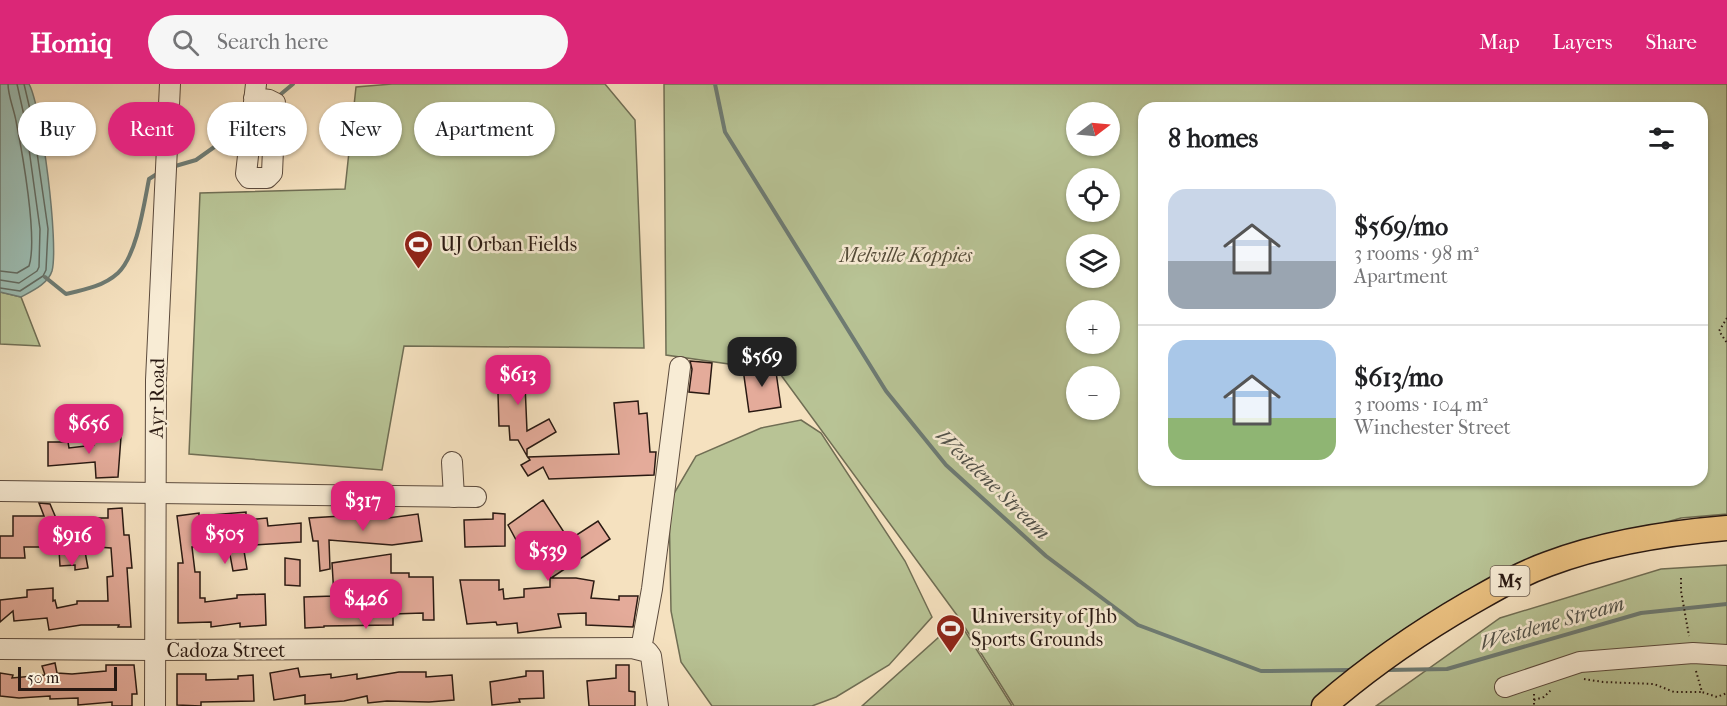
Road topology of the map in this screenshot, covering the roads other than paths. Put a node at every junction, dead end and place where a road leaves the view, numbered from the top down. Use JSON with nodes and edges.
{"nodes":[{"id":1,"x":169,"y":87,"type":"edge"},
{"id":2,"x":680,"y":367,"type":"dead end"},
{"id":3,"x":452,"y":462,"type":"dead end"},
{"id":4,"x":0,"y":491,"type":"edge"},
{"id":5,"x":155,"y":493,"type":"junction"},
{"id":6,"x":454,"y":497,"type":"junction"},
{"id":7,"x":476,"y":497,"type":"dead end"},
{"id":8,"x":1727,"y":528,"type":"edge"},
{"id":9,"x":1727,"y":543,"type":"edge"},
{"id":10,"x":0,"y":649,"type":"edge"},
{"id":11,"x":641,"y":649,"type":"junction"},
{"id":12,"x":155,"y":650,"type":"junction"},
{"id":13,"x":1727,"y":655,"type":"edge"},
{"id":14,"x":1505,"y":687,"type":"dead end"},
{"id":15,"x":155,"y":706,"type":"edge"},
{"id":16,"x":657,"y":706,"type":"edge"},
{"id":17,"x":1324,"y":706,"type":"edge"},
{"id":18,"x":1340,"y":706,"type":"edge"}],
"edges":[{"from":1,"to":5,"type":"street","name":"Ayr Road"},
{"from":2,"to":11,"type":"street"},
{"from":3,"to":6,"type":"street"},
{"from":4,"to":5,"type":"street"},
{"from":5,"to":6,"type":"street"},
{"from":5,"to":12,"type":"street","name":"Ayr Road"},
{"from":6,"to":7,"type":"street"},
{"from":8,"to":17,"type":"main road","number":"M5"},
{"from":9,"to":18,"type":"main road","number":"M5"},
{"from":10,"to":12,"type":"street","name":"Cadoza Street"},
{"from":11,"to":12,"type":"street","name":"Cadoza Street"},
{"from":11,"to":16,"type":"street"},
{"from":12,"to":15,"type":"street","name":"Ayr Road"},
{"from":13,"to":14,"type":"street"}]}
